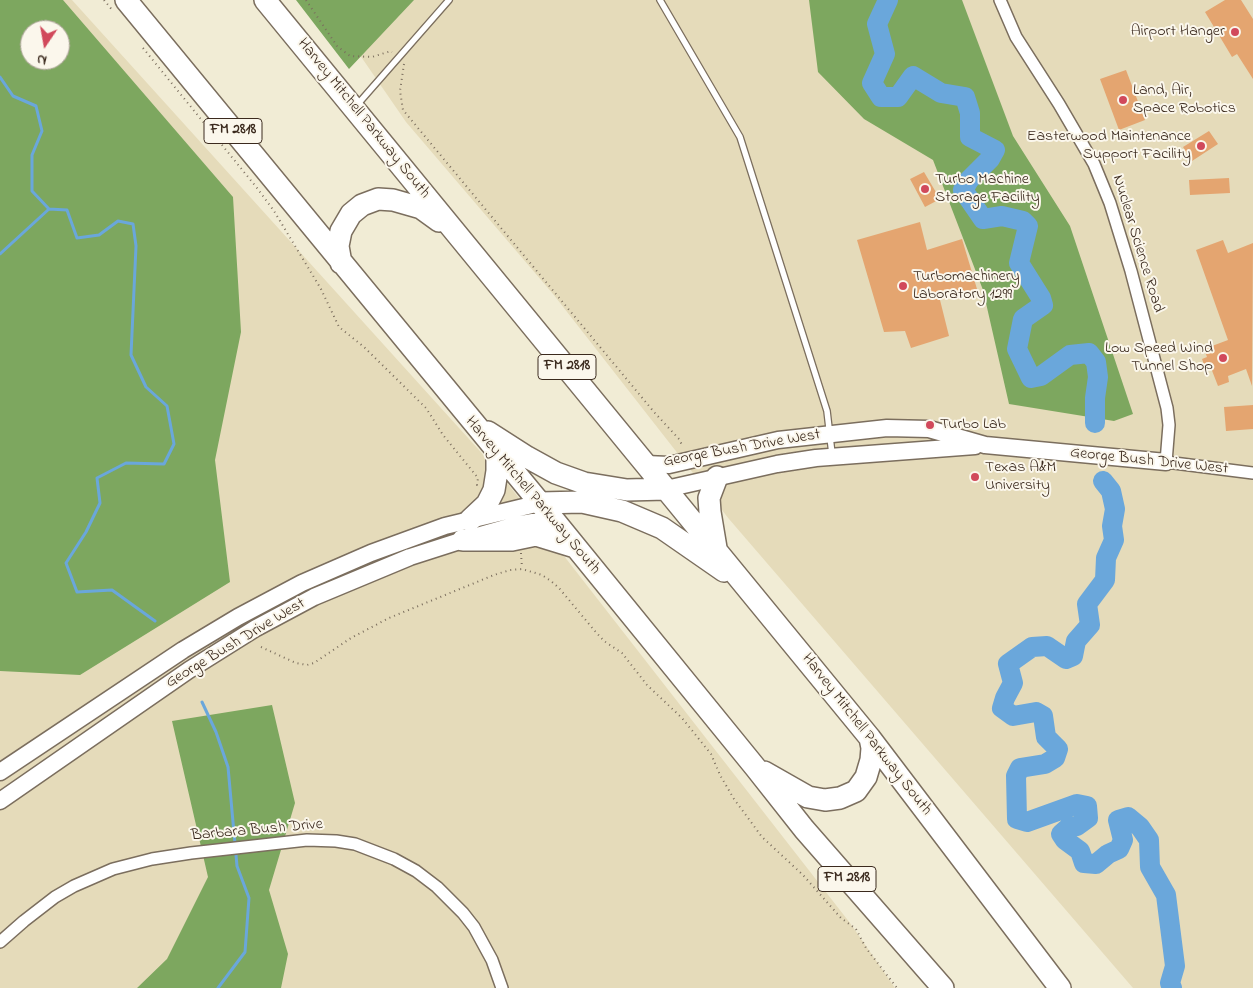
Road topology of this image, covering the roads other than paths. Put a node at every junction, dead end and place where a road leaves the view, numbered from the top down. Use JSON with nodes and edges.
{"nodes":[{"id":1,"x":265,"y":0,"type":"edge"},
{"id":2,"x":449,"y":0,"type":"edge"},
{"id":3,"x":660,"y":0,"type":"edge"},
{"id":4,"x":1000,"y":0,"type":"edge"},
{"id":5,"x":121,"y":8,"type":"edge"},
{"id":6,"x":354,"y":108,"type":"junction"},
{"id":7,"x":457,"y":234,"type":"junction"},
{"id":8,"x":341,"y":263,"type":"junction"},
{"id":9,"x":471,"y":421,"type":"junction"},
{"id":10,"x":830,"y":433,"type":"junction"},
{"id":11,"x":985,"y":445,"type":"junction"},
{"id":12,"x":497,"y":453,"type":"junction"},
{"id":13,"x":832,"y":456,"type":"junction"},
{"id":14,"x":1166,"y":462,"type":"junction"},
{"id":15,"x":646,"y":464,"type":"junction"},
{"id":16,"x":1253,"y":474,"type":"edge"},
{"id":17,"x":717,"y":477,"type":"junction"},
{"id":18,"x":666,"y":488,"type":"junction"},
{"id":19,"x":540,"y":503,"type":"junction"},
{"id":20,"x":470,"y":520,"type":"junction"},
{"id":21,"x":554,"y":521,"type":"junction"},
{"id":22,"x":463,"y":540,"type":"junction"},
{"id":23,"x":575,"y":547,"type":"junction"},
{"id":24,"x":716,"y":550,"type":"junction"},
{"id":25,"x":745,"y":586,"type":"junction"},
{"id":26,"x":870,"y":738,"type":"junction"},
{"id":27,"x":755,"y":767,"type":"junction"},
{"id":28,"x":0,"y":772,"type":"edge"},
{"id":29,"x":0,"y":801,"type":"edge"},
{"id":30,"x":0,"y":942,"type":"edge"},
{"id":31,"x":502,"y":988,"type":"edge"},
{"id":32,"x":942,"y":988,"type":"edge"},
{"id":33,"x":1060,"y":988,"type":"edge"}],
"edges":[{"from":1,"to":6,"type":"highway","name":"Harvey Mitchell Parkway South","number":"FM 2818"},
{"from":2,"to":6,"type":"lane"},
{"from":3,"to":10,"type":"lane"},
{"from":4,"to":14,"type":"street","name":"Nuclear Science Road"},
{"from":5,"to":8,"type":"highway","name":"Harvey Mitchell Parkway South","number":"FM 2818"},
{"from":6,"to":7,"type":"highway","name":"Harvey Mitchell Parkway South","number":"FM 2818"},
{"from":7,"to":8,"type":"highway"},
{"from":7,"to":15,"type":"highway","name":"Harvey Mitchell Parkway South","number":"FM 2818"},
{"from":8,"to":9,"type":"highway","name":"Harvey Mitchell Parkway South","number":"FM 2818"},
{"from":9,"to":12,"type":"highway","name":"Harvey Mitchell Parkway South","number":"FM 2818"},
{"from":9,"to":18,"type":"highway"},
{"from":10,"to":11,"type":"main road","name":"George Bush Drive West"},
{"from":10,"to":13,"type":"lane"},
{"from":10,"to":15,"type":"main road","name":"George Bush Drive West"},
{"from":11,"to":13,"type":"main road","name":"George Bush Drive West"},
{"from":11,"to":14,"type":"main road","name":"George Bush Drive West"},
{"from":12,"to":19,"type":"highway","name":"Harvey Mitchell Parkway South","number":"FM 2818"},
{"from":12,"to":20,"type":"highway"},
{"from":13,"to":17,"type":"main road","name":"George Bush Drive West"},
{"from":14,"to":16,"type":"street","name":"George Bush Drive West"},
{"from":15,"to":18,"type":"highway","name":"Harvey Mitchell Parkway South","number":"FM 2818"},
{"from":17,"to":18,"type":"main road","name":"George Bush Drive West"},
{"from":17,"to":24,"type":"highway"},
{"from":18,"to":24,"type":"highway","name":"Harvey Mitchell Parkway South","number":"FM 2818"},
{"from":19,"to":20,"type":"main road","name":"George Bush Drive West"},
{"from":19,"to":21,"type":"highway","name":"Harvey Mitchell Parkway South","number":"FM 2818"},
{"from":19,"to":25,"type":"highway"},
{"from":20,"to":28,"type":"main road","name":"George Bush Drive West"},
{"from":21,"to":22,"type":"main road","name":"George Bush Drive West"},
{"from":21,"to":23,"type":"highway","name":"Harvey Mitchell Parkway South","number":"FM 2818"},
{"from":22,"to":23,"type":"highway"},
{"from":22,"to":29,"type":"main road","name":"George Bush Drive West"},
{"from":23,"to":27,"type":"highway","name":"Harvey Mitchell Parkway South","number":"FM 2818"},
{"from":24,"to":25,"type":"highway","name":"Harvey Mitchell Parkway South","number":"FM 2818"},
{"from":25,"to":26,"type":"highway","name":"Harvey Mitchell Parkway South","number":"FM 2818"},
{"from":26,"to":27,"type":"highway"},
{"from":26,"to":33,"type":"highway","name":"Harvey Mitchell Parkway South","number":"FM 2818"},
{"from":27,"to":32,"type":"highway","name":"Harvey Mitchell Parkway South","number":"FM 2818"},
{"from":30,"to":31,"type":"street","name":"Barbara Bush Drive"}]}
